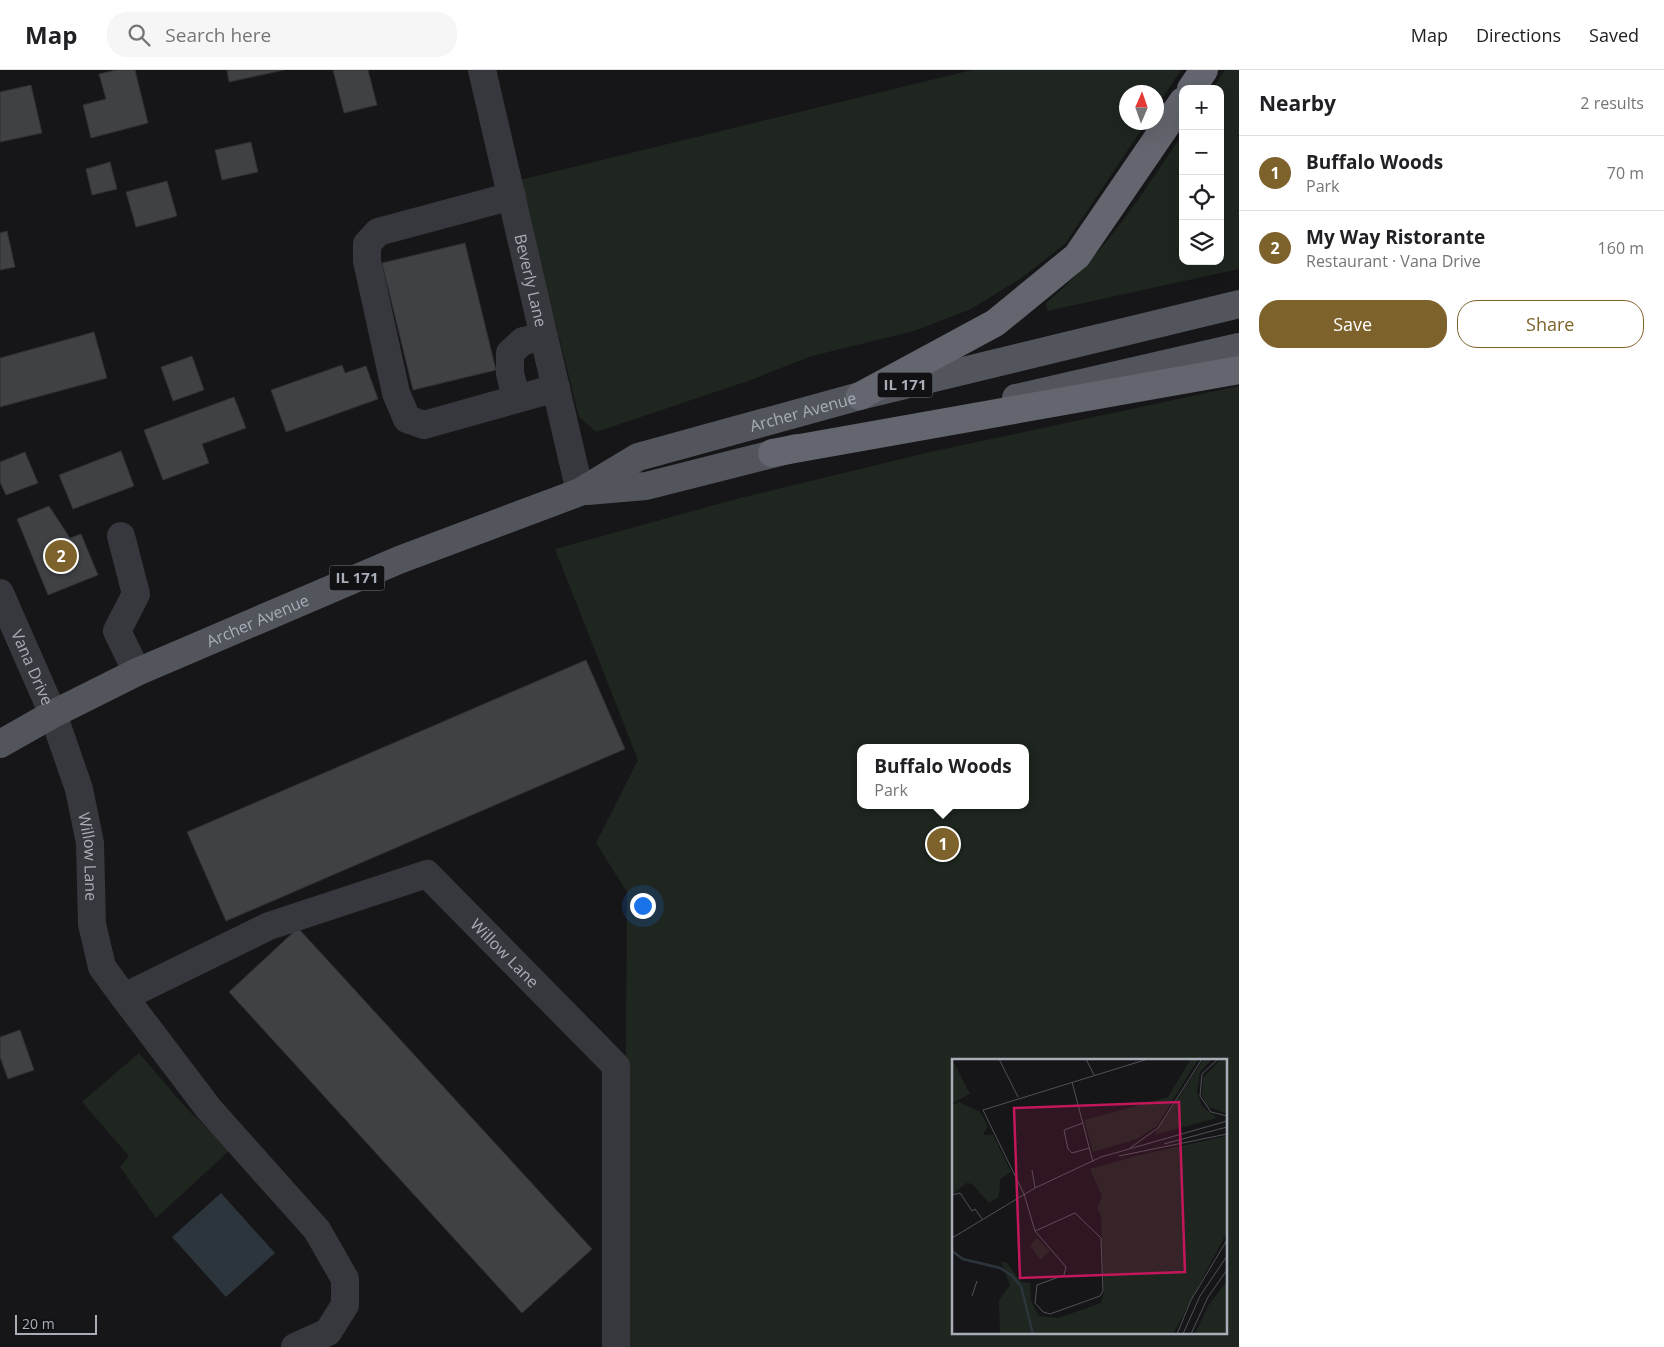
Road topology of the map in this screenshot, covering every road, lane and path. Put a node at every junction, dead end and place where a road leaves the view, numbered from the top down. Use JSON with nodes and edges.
{"nodes":[{"id":1,"x":482,"y":70,"type":"edge"},
{"id":2,"x":1204,"y":70,"type":"edge"},
{"id":3,"x":1194,"y":85,"type":"edge"},
{"id":4,"x":1179,"y":107,"type":"edge"},
{"id":5,"x":512,"y":196,"type":"junction"},
{"id":6,"x":1239,"y":304,"type":"edge"},
{"id":7,"x":544,"y":336,"type":"junction"},
{"id":8,"x":1239,"y":347,"type":"edge"},
{"id":9,"x":1239,"y":370,"type":"edge"},
{"id":10,"x":556,"y":388,"type":"junction"},
{"id":11,"x":860,"y":396,"type":"junction"},
{"id":12,"x":516,"y":399,"type":"junction"},
{"id":13,"x":772,"y":453,"type":"junction"},
{"id":14,"x":580,"y":492,"type":"junction"},
{"id":15,"x":122,"y":536,"type":"dead end"},
{"id":16,"x":0,"y":593,"type":"edge"},
{"id":17,"x":137,"y":672,"type":"junction"},
{"id":18,"x":53,"y":714,"type":"junction"},
{"id":19,"x":0,"y":744,"type":"edge"},
{"id":20,"x":124,"y":997,"type":"junction"},
{"id":21,"x":295,"y":1347,"type":"edge"},
{"id":22,"x":616,"y":1347,"type":"edge"}],
"edges":[{"from":1,"to":5,"type":"street","name":"Beverly Lane"},
{"from":2,"to":3,"type":"highway"},
{"from":4,"to":11,"type":"highway"},
{"from":5,"to":7,"type":"street","name":"Beverly Lane"},
{"from":5,"to":12,"type":"street"},
{"from":6,"to":11,"type":"main road","name":"Archer Avenue","number":"IL 171"},
{"from":7,"to":10,"type":"street","name":"Beverly Lane"},
{"from":7,"to":12,"type":"street"},
{"from":8,"to":13,"type":"main road","name":"Archer Avenue","number":"IL 171"},
{"from":9,"to":13,"type":"highway"},
{"from":10,"to":12,"type":"street"},
{"from":10,"to":14,"type":"street","name":"Beverly Lane"},
{"from":11,"to":14,"type":"main road","name":"Archer Avenue","number":"IL 171"},
{"from":13,"to":14,"type":"main road","name":"Archer Avenue","number":"IL 171"},
{"from":14,"to":17,"type":"main road","name":"Archer Avenue","number":"IL 171"},
{"from":15,"to":17,"type":"street"},
{"from":16,"to":18,"type":"street","name":"Vana Drive"},
{"from":17,"to":18,"type":"main road","name":"Archer Avenue","number":"IL 171"},
{"from":18,"to":19,"type":"main road","name":"Archer Avenue","number":"IL 171"},
{"from":18,"to":20,"type":"street","name":"Willow Lane"},
{"from":20,"to":21,"type":"street","name":"Willow Lane"},
{"from":20,"to":22,"type":"street","name":"Willow Lane"}]}
